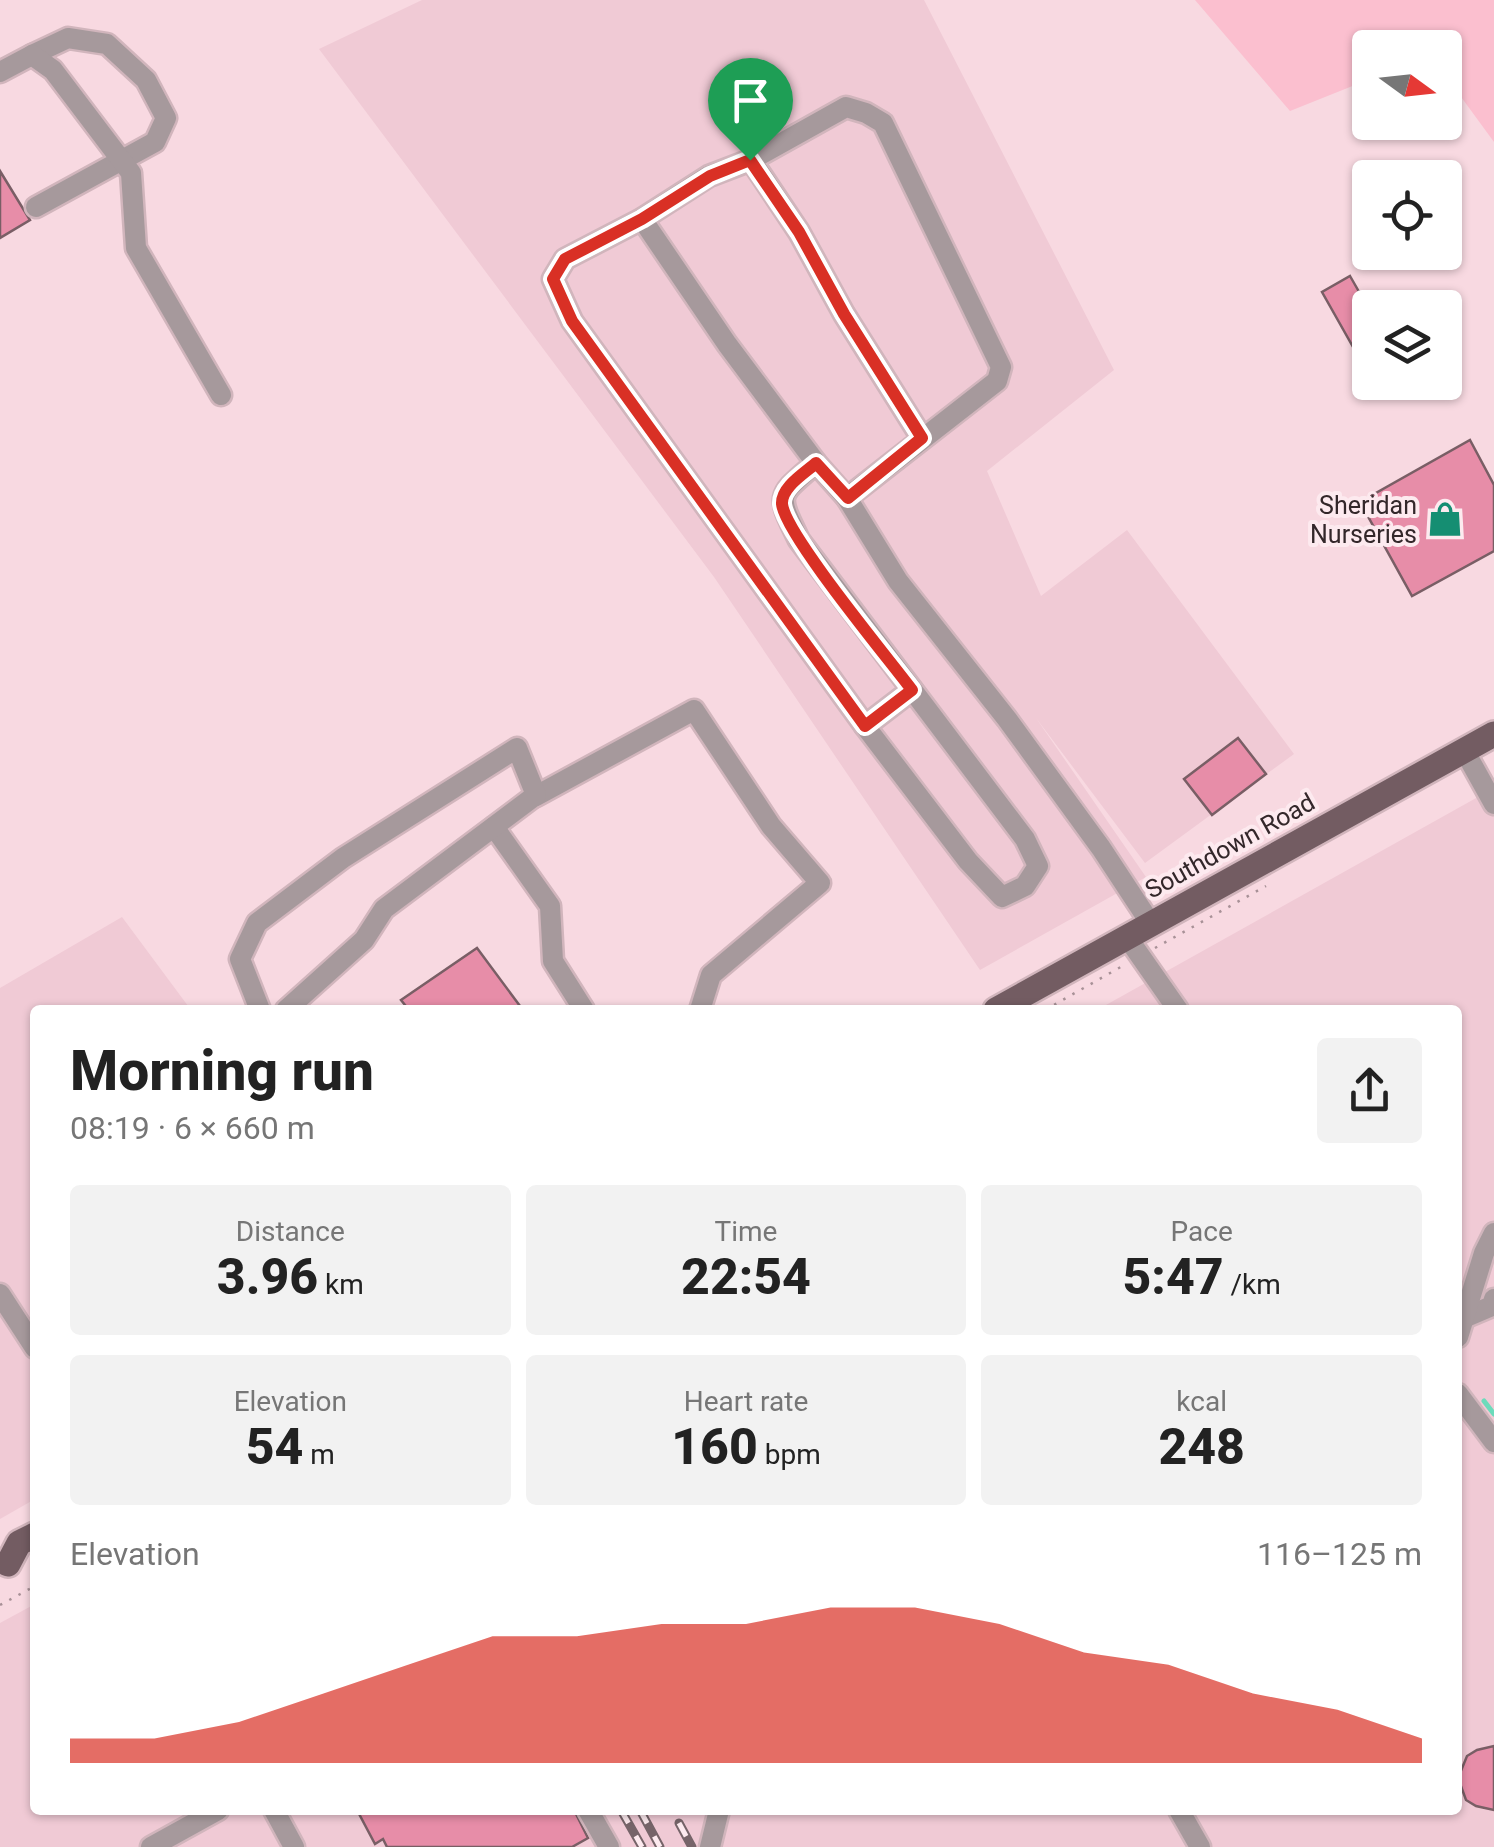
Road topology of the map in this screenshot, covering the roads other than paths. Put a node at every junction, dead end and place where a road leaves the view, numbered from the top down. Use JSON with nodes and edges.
{"nodes":[{"id":1,"x":32,"y":55,"type":"junction"},
{"id":2,"x":0,"y":72,"type":"edge"},
{"id":3,"x":120,"y":159,"type":"junction"},
{"id":4,"x":750,"y":160,"type":"junction"},
{"id":5,"x":36,"y":207,"type":"dead end"},
{"id":6,"x":642,"y":219,"type":"junction"},
{"id":7,"x":221,"y":395,"type":"dead end"},
{"id":8,"x":922,"y":438,"type":"junction"},
{"id":9,"x":816,"y":463,"type":"junction"},
{"id":10,"x":848,"y":498,"type":"junction"},
{"id":11,"x":912,"y":690,"type":"junction"},
{"id":12,"x":865,"y":726,"type":"junction"},
{"id":13,"x":1494,"y":734,"type":"edge"},
{"id":14,"x":1464,"y":750,"type":"junction"},
{"id":15,"x":536,"y":796,"type":"junction"},
{"id":16,"x":1494,"y":804,"type":"edge"},
{"id":17,"x":494,"y":826,"type":"junction"},
{"id":18,"x":1151,"y":924,"type":"junction"},
{"id":19,"x":1127,"y":937,"type":"junction"},
{"id":20,"x":258,"y":1005,"type":"edge"},
{"id":21,"x":292,"y":1005,"type":"edge"},
{"id":22,"x":581,"y":1005,"type":"edge"},
{"id":23,"x":701,"y":1005,"type":"edge"},
{"id":24,"x":1005,"y":1005,"type":"edge"},
{"id":25,"x":1175,"y":1005,"type":"edge"},
{"id":26,"x":1494,"y":1233,"type":"edge"},
{"id":27,"x":0,"y":1294,"type":"edge"},
{"id":28,"x":1493,"y":1303,"type":"edge"},
{"id":29,"x":1462,"y":1327,"type":"edge"},
{"id":30,"x":30,"y":1340,"type":"edge"},
{"id":31,"x":1462,"y":1399,"type":"edge"},
{"id":32,"x":1494,"y":1442,"type":"edge"},
{"id":33,"x":30,"y":1538,"type":"edge"},
{"id":34,"x":30,"y":1564,"type":"edge"},
{"id":35,"x":4,"y":1566,"type":"edge"},
{"id":36,"x":209,"y":1815,"type":"edge"},
{"id":37,"x":277,"y":1815,"type":"edge"},
{"id":38,"x":591,"y":1815,"type":"edge"},
{"id":39,"x":718,"y":1815,"type":"edge"},
{"id":40,"x":1182,"y":1815,"type":"edge"},
{"id":41,"x":150,"y":1847,"type":"edge"},
{"id":42,"x":294,"y":1847,"type":"edge"},
{"id":43,"x":609,"y":1847,"type":"edge"},
{"id":44,"x":710,"y":1847,"type":"edge"},
{"id":45,"x":1200,"y":1847,"type":"edge"}],
"edges":[{"from":1,"to":2,"type":"lane"},
{"from":1,"to":3,"type":"lane"},
{"from":1,"to":3,"type":"lane"},
{"from":3,"to":5,"type":"lane"},
{"from":3,"to":7,"type":"lane"},
{"from":4,"to":6,"type":"lane"},
{"from":4,"to":8,"type":"lane"},
{"from":4,"to":8,"type":"lane"},
{"from":6,"to":9,"type":"lane"},
{"from":6,"to":12,"type":"lane"},
{"from":8,"to":10,"type":"lane"},
{"from":9,"to":10,"type":"lane"},
{"from":9,"to":11,"type":"lane"},
{"from":10,"to":18,"type":"lane"},
{"from":11,"to":12,"type":"lane"},
{"from":11,"to":12,"type":"lane"},
{"from":13,"to":14,"type":"main road","name":"Southdown Road"},
{"from":14,"to":16,"type":"lane"},
{"from":14,"to":18,"type":"main road","name":"Southdown Road"},
{"from":15,"to":17,"type":"lane"},
{"from":15,"to":20,"type":"lane"},
{"from":15,"to":23,"type":"lane"},
{"from":17,"to":21,"type":"lane"},
{"from":17,"to":22,"type":"lane"},
{"from":18,"to":19,"type":"main road","name":"Southdown Road"},
{"from":19,"to":24,"type":"main road","name":"Southdown Road"},
{"from":19,"to":25,"type":"lane"},
{"from":26,"to":29,"type":"lane"},
{"from":27,"to":30,"type":"lane"},
{"from":28,"to":29,"type":"lane"},
{"from":31,"to":32,"type":"lane"},
{"from":33,"to":35,"type":"main road"},
{"from":34,"to":35,"type":"main road"},
{"from":36,"to":41,"type":"lane"},
{"from":37,"to":42,"type":"lane"},
{"from":38,"to":43,"type":"lane"},
{"from":39,"to":44,"type":"lane"},
{"from":40,"to":45,"type":"lane"}]}
